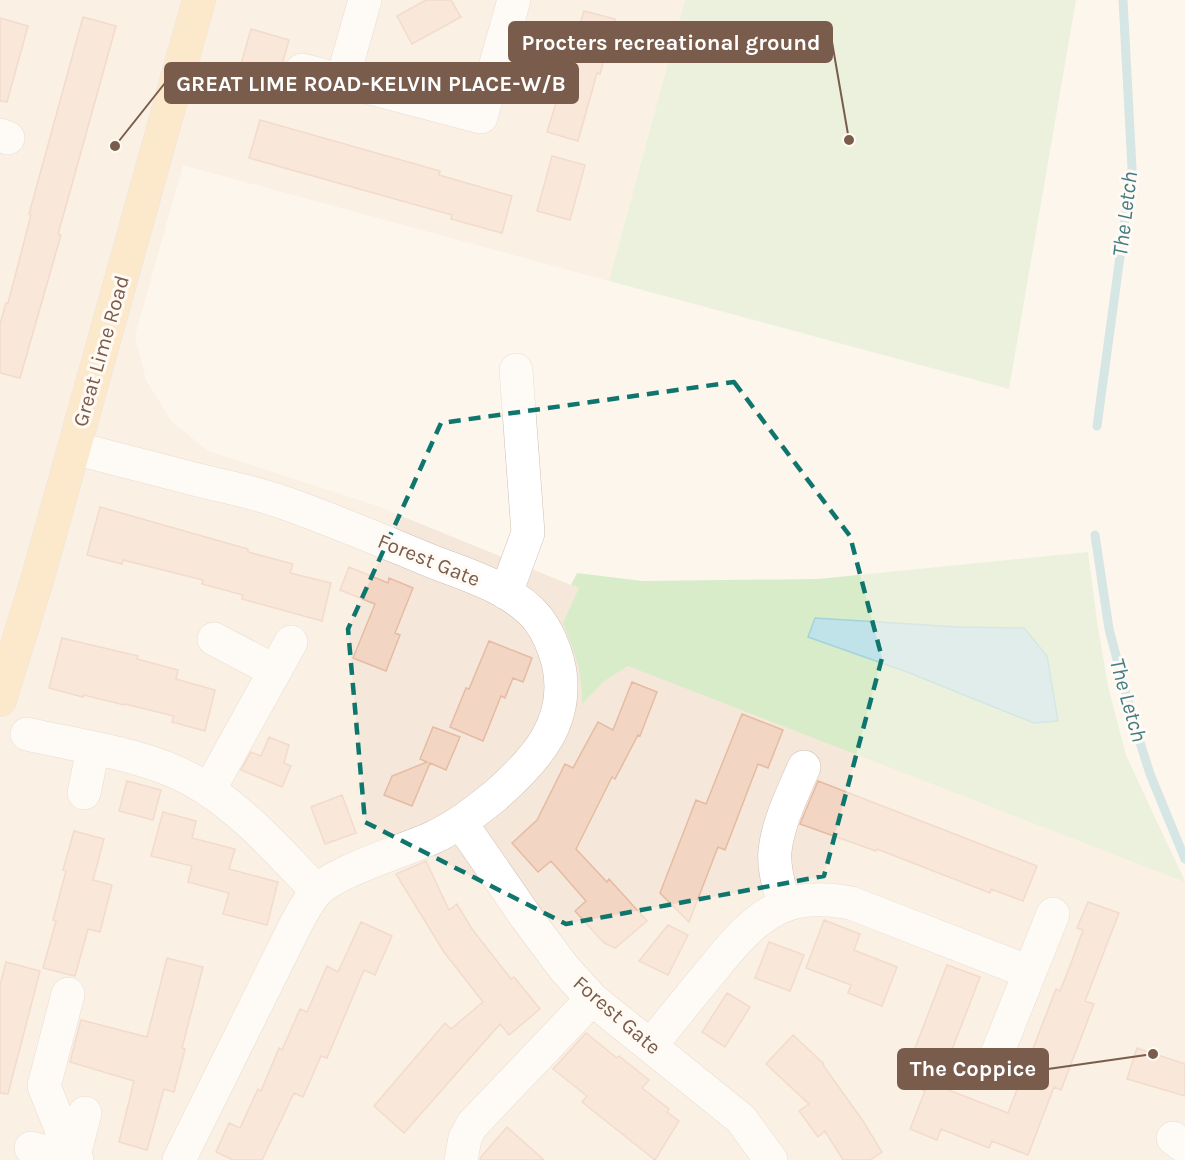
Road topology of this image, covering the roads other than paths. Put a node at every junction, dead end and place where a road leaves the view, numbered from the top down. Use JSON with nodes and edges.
{"nodes":[{"id":1,"x":199,"y":0,"type":"edge"},
{"id":2,"x":365,"y":0,"type":"edge"},
{"id":3,"x":514,"y":0,"type":"edge"},
{"id":4,"x":302,"y":70,"type":"dead end"},
{"id":5,"x":342,"y":81,"type":"junction"},
{"id":6,"x":516,"y":370,"type":"dead end"},
{"id":7,"x":74,"y":448,"type":"junction"},
{"id":8,"x":506,"y":593,"type":"junction"},
{"id":9,"x":214,"y":639,"type":"dead end"},
{"id":10,"x":291,"y":642,"type":"dead end"},
{"id":11,"x":275,"y":671,"type":"junction"},
{"id":12,"x":0,"y":700,"type":"edge"},
{"id":13,"x":27,"y":734,"type":"dead end"},
{"id":14,"x":93,"y":749,"type":"junction"},
{"id":15,"x":804,"y":767,"type":"dead end"},
{"id":16,"x":209,"y":790,"type":"junction"},
{"id":17,"x":84,"y":794,"type":"dead end"},
{"id":18,"x":461,"y":823,"type":"junction"},
{"id":19,"x":317,"y":891,"type":"junction"},
{"id":20,"x":784,"y":906,"type":"junction"},
{"id":21,"x":1053,"y":914,"type":"dead end"},
{"id":22,"x":1029,"y":972,"type":"junction"},
{"id":23,"x":68,"y":994,"type":"dead end"},
{"id":24,"x":592,"y":999,"type":"junction"},
{"id":25,"x":650,"y":1046,"type":"junction"},
{"id":26,"x":995,"y":1059,"type":"dead end"},
{"id":27,"x":85,"y":1113,"type":"dead end"},
{"id":28,"x":31,"y":1148,"type":"dead end"},
{"id":29,"x":75,"y":1159,"type":"edge"},
{"id":30,"x":178,"y":1160,"type":"edge"},
{"id":31,"x":461,"y":1160,"type":"edge"},
{"id":32,"x":771,"y":1160,"type":"edge"}],
"edges":[{"from":1,"to":7,"type":"main road","name":"Great Lime Road"},
{"from":2,"to":5,"type":"street"},
{"from":3,"to":5,"type":"street"},
{"from":4,"to":5,"type":"street"},
{"from":6,"to":8,"type":"street"},
{"from":7,"to":8,"type":"street","name":"Forest Gate"},
{"from":7,"to":12,"type":"main road","name":"Great Lime Road"},
{"from":8,"to":18,"type":"street","name":"Forest Gate"},
{"from":9,"to":11,"type":"street"},
{"from":10,"to":11,"type":"street"},
{"from":11,"to":16,"type":"street"},
{"from":13,"to":14,"type":"street"},
{"from":14,"to":16,"type":"street"},
{"from":14,"to":17,"type":"street"},
{"from":15,"to":20,"type":"street"},
{"from":16,"to":19,"type":"street"},
{"from":18,"to":19,"type":"street","name":"Forest Gate"},
{"from":18,"to":24,"type":"street","name":"Forest Gate"},
{"from":19,"to":30,"type":"street","name":"Forest Gate"},
{"from":20,"to":22,"type":"street"},
{"from":20,"to":25,"type":"street"},
{"from":21,"to":22,"type":"street"},
{"from":22,"to":26,"type":"street"},
{"from":23,"to":29,"type":"street"},
{"from":24,"to":25,"type":"street","name":"Forest Gate"},
{"from":24,"to":31,"type":"street"},
{"from":25,"to":32,"type":"street","name":"Forest Gate"},
{"from":27,"to":29,"type":"street"},
{"from":28,"to":29,"type":"street"}]}
